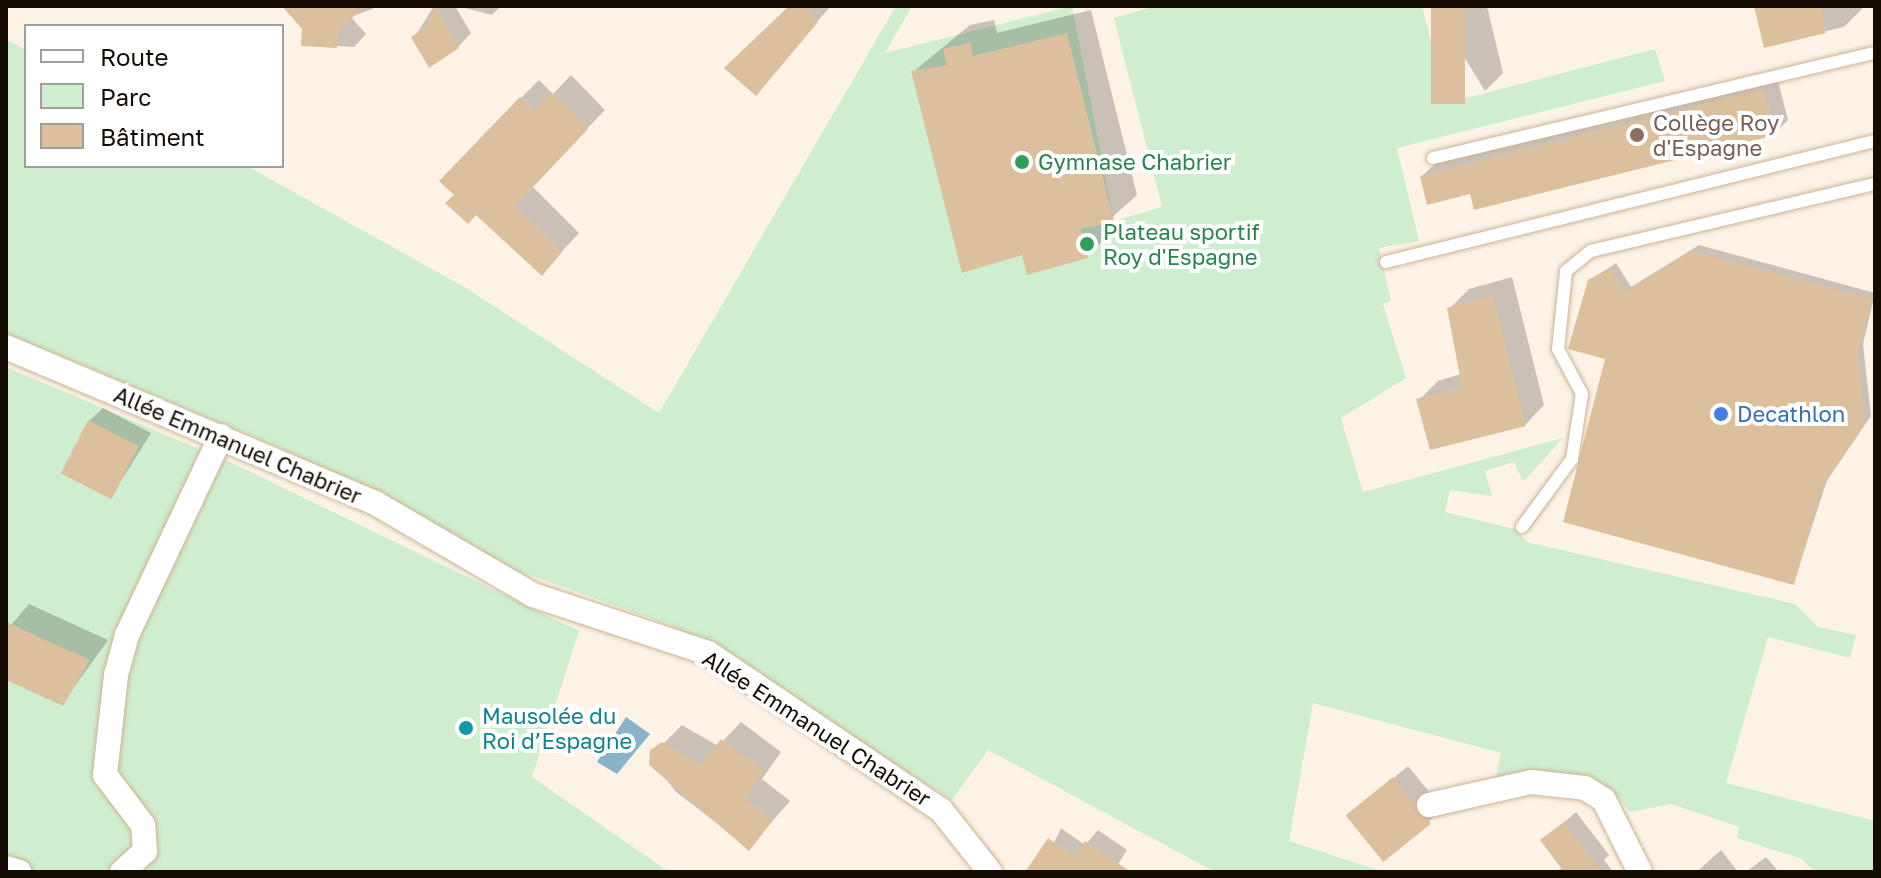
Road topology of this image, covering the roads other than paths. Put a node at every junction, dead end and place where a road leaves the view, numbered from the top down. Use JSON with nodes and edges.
{"nodes":[{"id":1,"x":1875,"y":53,"type":"edge"},
{"id":2,"x":1875,"y":141,"type":"edge"},
{"id":3,"x":1433,"y":158,"type":"dead end"},
{"id":4,"x":1875,"y":184,"type":"edge"},
{"id":5,"x":1386,"y":262,"type":"dead end"},
{"id":6,"x":6,"y":347,"type":"edge"},
{"id":7,"x":221,"y":436,"type":"junction"},
{"id":8,"x":1522,"y":527,"type":"dead end"},
{"id":9,"x":1429,"y":805,"type":"dead end"},
{"id":10,"x":6,"y":868,"type":"edge"},
{"id":11,"x":19,"y":872,"type":"edge"},
{"id":12,"x":122,"y":872,"type":"edge"},
{"id":13,"x":990,"y":872,"type":"edge"},
{"id":14,"x":1640,"y":872,"type":"edge"}],
"edges":[{"from":1,"to":3,"type":"lane"},
{"from":2,"to":5,"type":"lane"},
{"from":4,"to":8,"type":"lane"},
{"from":6,"to":7,"type":"street","name":"Allée Emmanuel Chabrier"},
{"from":7,"to":12,"type":"street"},
{"from":7,"to":13,"type":"street","name":"Allée Emmanuel Chabrier"},
{"from":9,"to":14,"type":"street"},
{"from":10,"to":11,"type":"street"}]}
